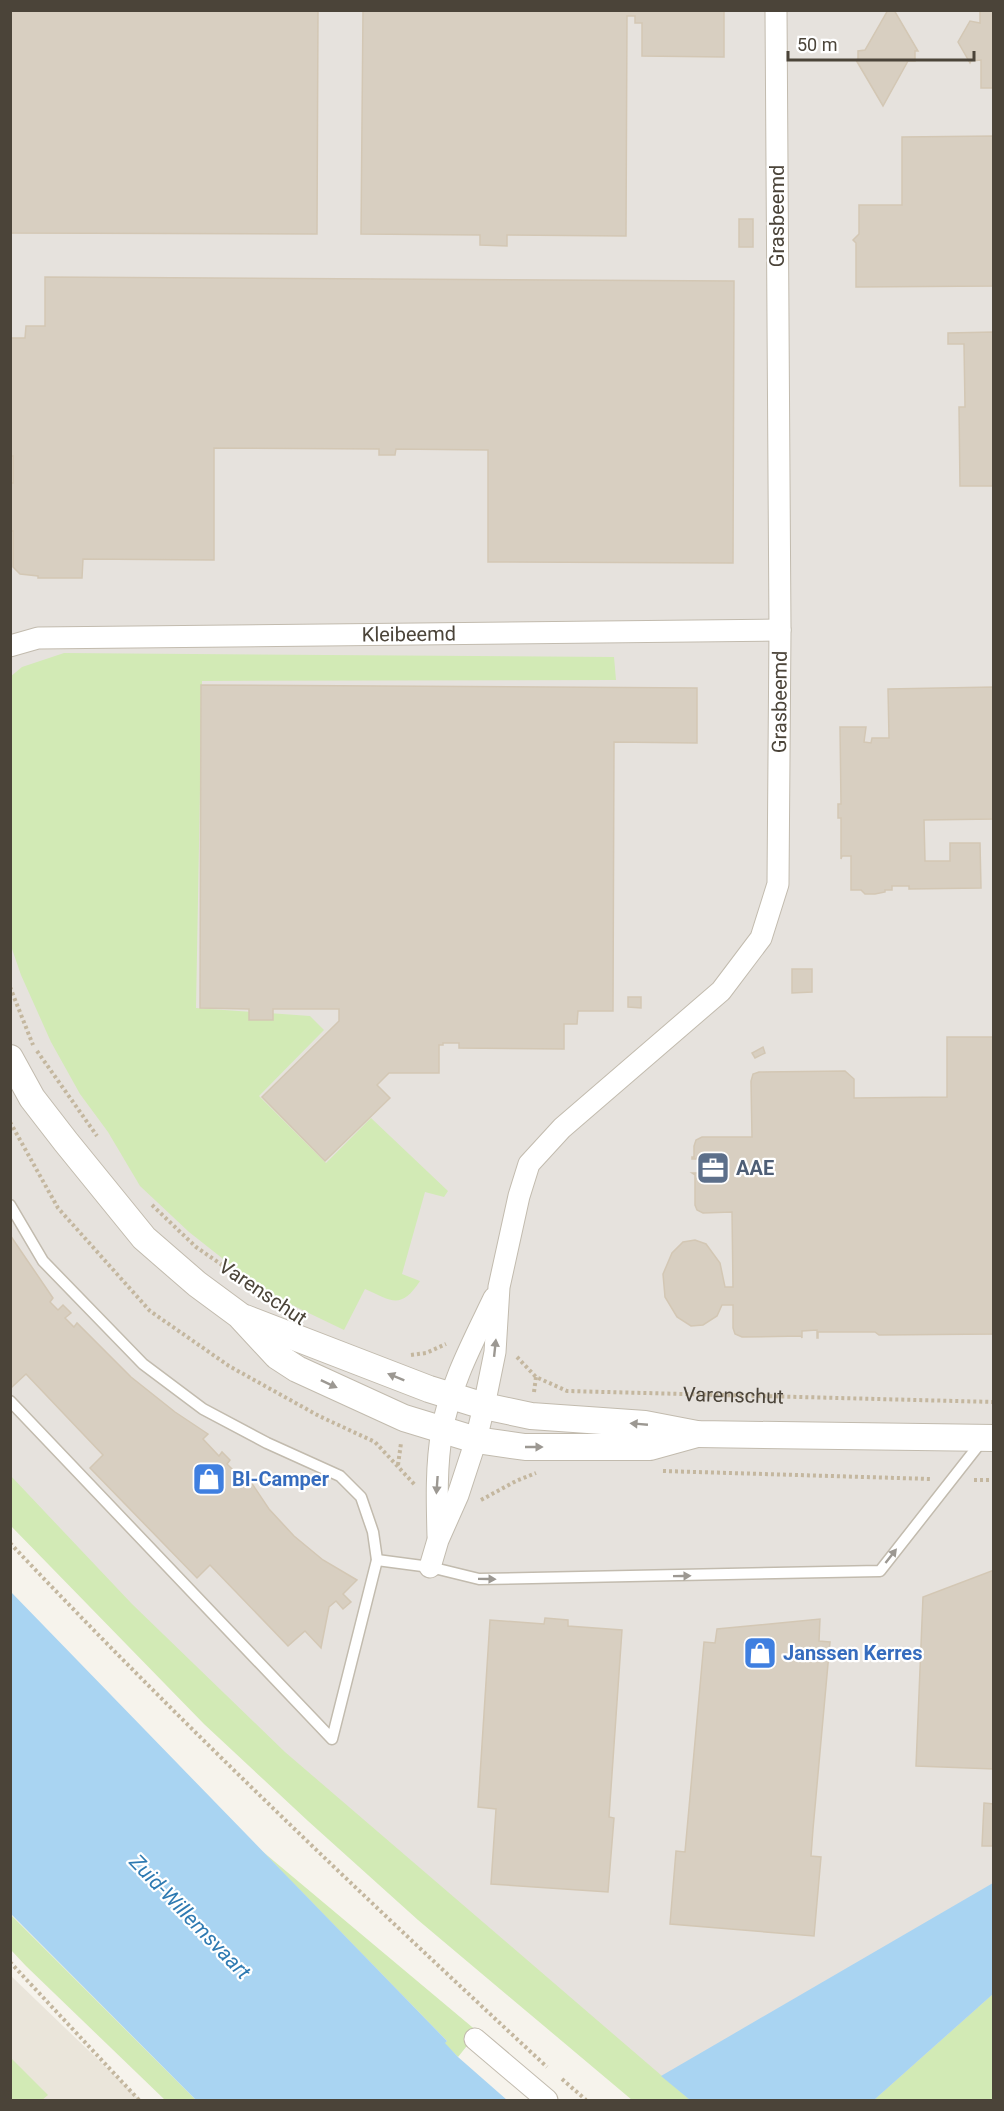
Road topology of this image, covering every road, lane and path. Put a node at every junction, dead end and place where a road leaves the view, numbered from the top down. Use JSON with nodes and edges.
{"nodes":[{"id":1,"x":776,"y":10,"type":"edge"},
{"id":2,"x":10,"y":628,"type":"edge"},
{"id":3,"x":780,"y":630,"type":"junction"},
{"id":4,"x":38,"y":638,"type":"junction"},
{"id":5,"x":10,"y":646,"type":"edge"},
{"id":6,"x":10,"y":987,"type":"edge"},
{"id":7,"x":10,"y":1058,"type":"edge"},
{"id":8,"x":103,"y":1144,"type":"dead end"},
{"id":9,"x":145,"y":1198,"type":"dead end"},
{"id":10,"x":10,"y":1205,"type":"edge"},
{"id":11,"x":499,"y":1287,"type":"junction"},
{"id":12,"x":277,"y":1304,"type":"dead end"},
{"id":13,"x":239,"y":1315,"type":"junction"},
{"id":14,"x":471,"y":1346,"type":"junction"},
{"id":15,"x":495,"y":1352,"type":"junction"},
{"id":16,"x":404,"y":1355,"type":"dead end"},
{"id":17,"x":452,"y":1396,"type":"junction"},
{"id":18,"x":10,"y":1401,"type":"edge"},
{"id":19,"x":993,"y":1402,"type":"edge"},
{"id":20,"x":484,"y":1406,"type":"junction"},
{"id":21,"x":442,"y":1430,"type":"junction"},
{"id":22,"x":697,"y":1434,"type":"junction"},
{"id":23,"x":989,"y":1438,"type":"edge"},
{"id":24,"x":476,"y":1440,"type":"junction"},
{"id":25,"x":438,"y":1540,"type":"junction"},
{"id":26,"x":10,"y":1543,"type":"edge"},
{"id":27,"x":377,"y":1560,"type":"junction"},
{"id":28,"x":430,"y":1567,"type":"junction"},
{"id":29,"x":10,"y":1962,"type":"edge"},
{"id":30,"x":475,"y":2039,"type":"dead end"},
{"id":31,"x":139,"y":2100,"type":"edge"},
{"id":32,"x":547,"y":2100,"type":"edge"},
{"id":33,"x":586,"y":2100,"type":"edge"}],
"edges":[{"from":1,"to":3,"type":"street","name":"Grasbeemd"},
{"from":2,"to":4,"type":"street","name":"Kleibeemd"},
{"from":3,"to":4,"type":"street","name":"Kleibeemd"},
{"from":3,"to":11,"type":"street","name":"Grasbeemd"},
{"from":4,"to":5,"type":"street","name":"Kleibeemd"},
{"from":6,"to":8,"type":"path"},
{"from":7,"to":13,"type":"street","name":"Varenschut"},
{"from":9,"to":12,"type":"path","name":"Varenschut"},
{"from":10,"to":27,"type":"lane"},
{"from":11,"to":14,"type":"street","name":"Grasbeemd"},
{"from":15,"to":11,"type":"street","name":"Grasbeemd","one_way":true},
{"from":17,"to":13,"type":"street","name":"Varenschut","one_way":true},
{"from":13,"to":21,"type":"street","name":"Varenschut","one_way":true},
{"from":14,"to":16,"type":"path"},
{"from":14,"to":17,"type":"street","name":"Grasbeemd"},
{"from":15,"to":19,"type":"path","name":"Varenschut"},
{"from":15,"to":20,"type":"street","name":"Grasbeemd"},
{"from":17,"to":20,"type":"street","name":"Varenschut"},
{"from":17,"to":21,"type":"street","name":"Grasbeemd"},
{"from":18,"to":27,"type":"lane"},
{"from":22,"to":20,"type":"street","name":"Varenschut","one_way":true},
{"from":20,"to":24,"type":"street","name":"Grasbeemd"},
{"from":21,"to":24,"type":"street","name":"Varenschut"},
{"from":21,"to":25,"type":"street","one_way":true},
{"from":22,"to":23,"type":"street","name":"Varenschut"},
{"from":24,"to":22,"type":"street","name":"Varenschut","one_way":true},
{"from":28,"to":23,"type":"lane","name":"Varenschut","one_way":true},
{"from":24,"to":25,"type":"street"},
{"from":25,"to":28,"type":"street"},
{"from":26,"to":33,"type":"path"},
{"from":27,"to":28,"type":"lane"},
{"from":29,"to":31,"type":"path"},
{"from":30,"to":32,"type":"street"}]}
